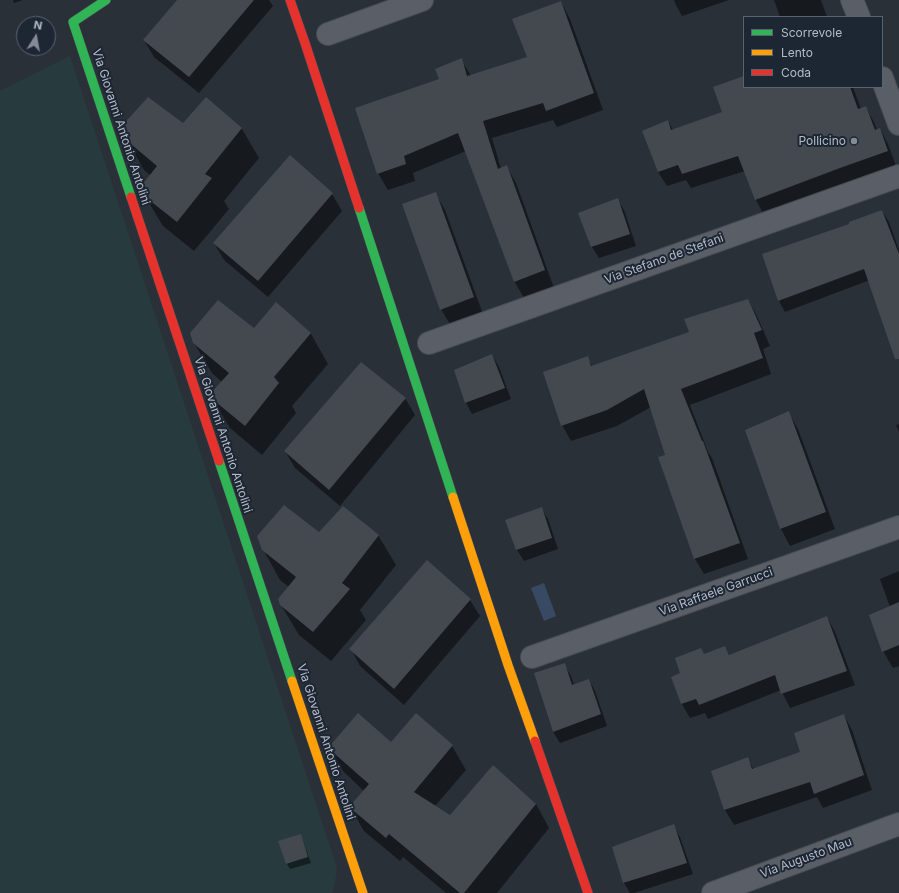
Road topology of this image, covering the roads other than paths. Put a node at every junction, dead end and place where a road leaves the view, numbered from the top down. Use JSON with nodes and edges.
{"nodes":[{"id":1,"x":106,"y":0,"type":"edge"},
{"id":2,"x":290,"y":0,"type":"edge"},
{"id":3,"x":422,"y":0,"type":"edge"},
{"id":4,"x":852,"y":0,"type":"edge"},
{"id":5,"x":859,"y":16,"type":"edge"},
{"id":6,"x":328,"y":34,"type":"dead end"},
{"id":7,"x":883,"y":81,"type":"edge"},
{"id":8,"x":899,"y":124,"type":"edge"},
{"id":9,"x":899,"y":176,"type":"edge"},
{"id":10,"x":429,"y":343,"type":"dead end"},
{"id":11,"x":899,"y":527,"type":"edge"},
{"id":12,"x":532,"y":657,"type":"dead end"},
{"id":13,"x":899,"y":824,"type":"edge"},
{"id":14,"x":364,"y":893,"type":"edge"},
{"id":15,"x":588,"y":893,"type":"edge"},
{"id":16,"x":713,"y":893,"type":"edge"}],
"edges":[{"from":1,"to":14,"type":"street","name":"Via Giovanni Antonio Antolini"},
{"from":2,"to":15,"type":"street"},
{"from":3,"to":6,"type":"street"},
{"from":4,"to":5,"type":"street"},
{"from":7,"to":8,"type":"street"},
{"from":9,"to":10,"type":"street","name":"Via Stefano de Stefani"},
{"from":11,"to":12,"type":"street","name":"Via Raffaele Garrucci"},
{"from":13,"to":16,"type":"street","name":"Via Augusto Mau"}]}
